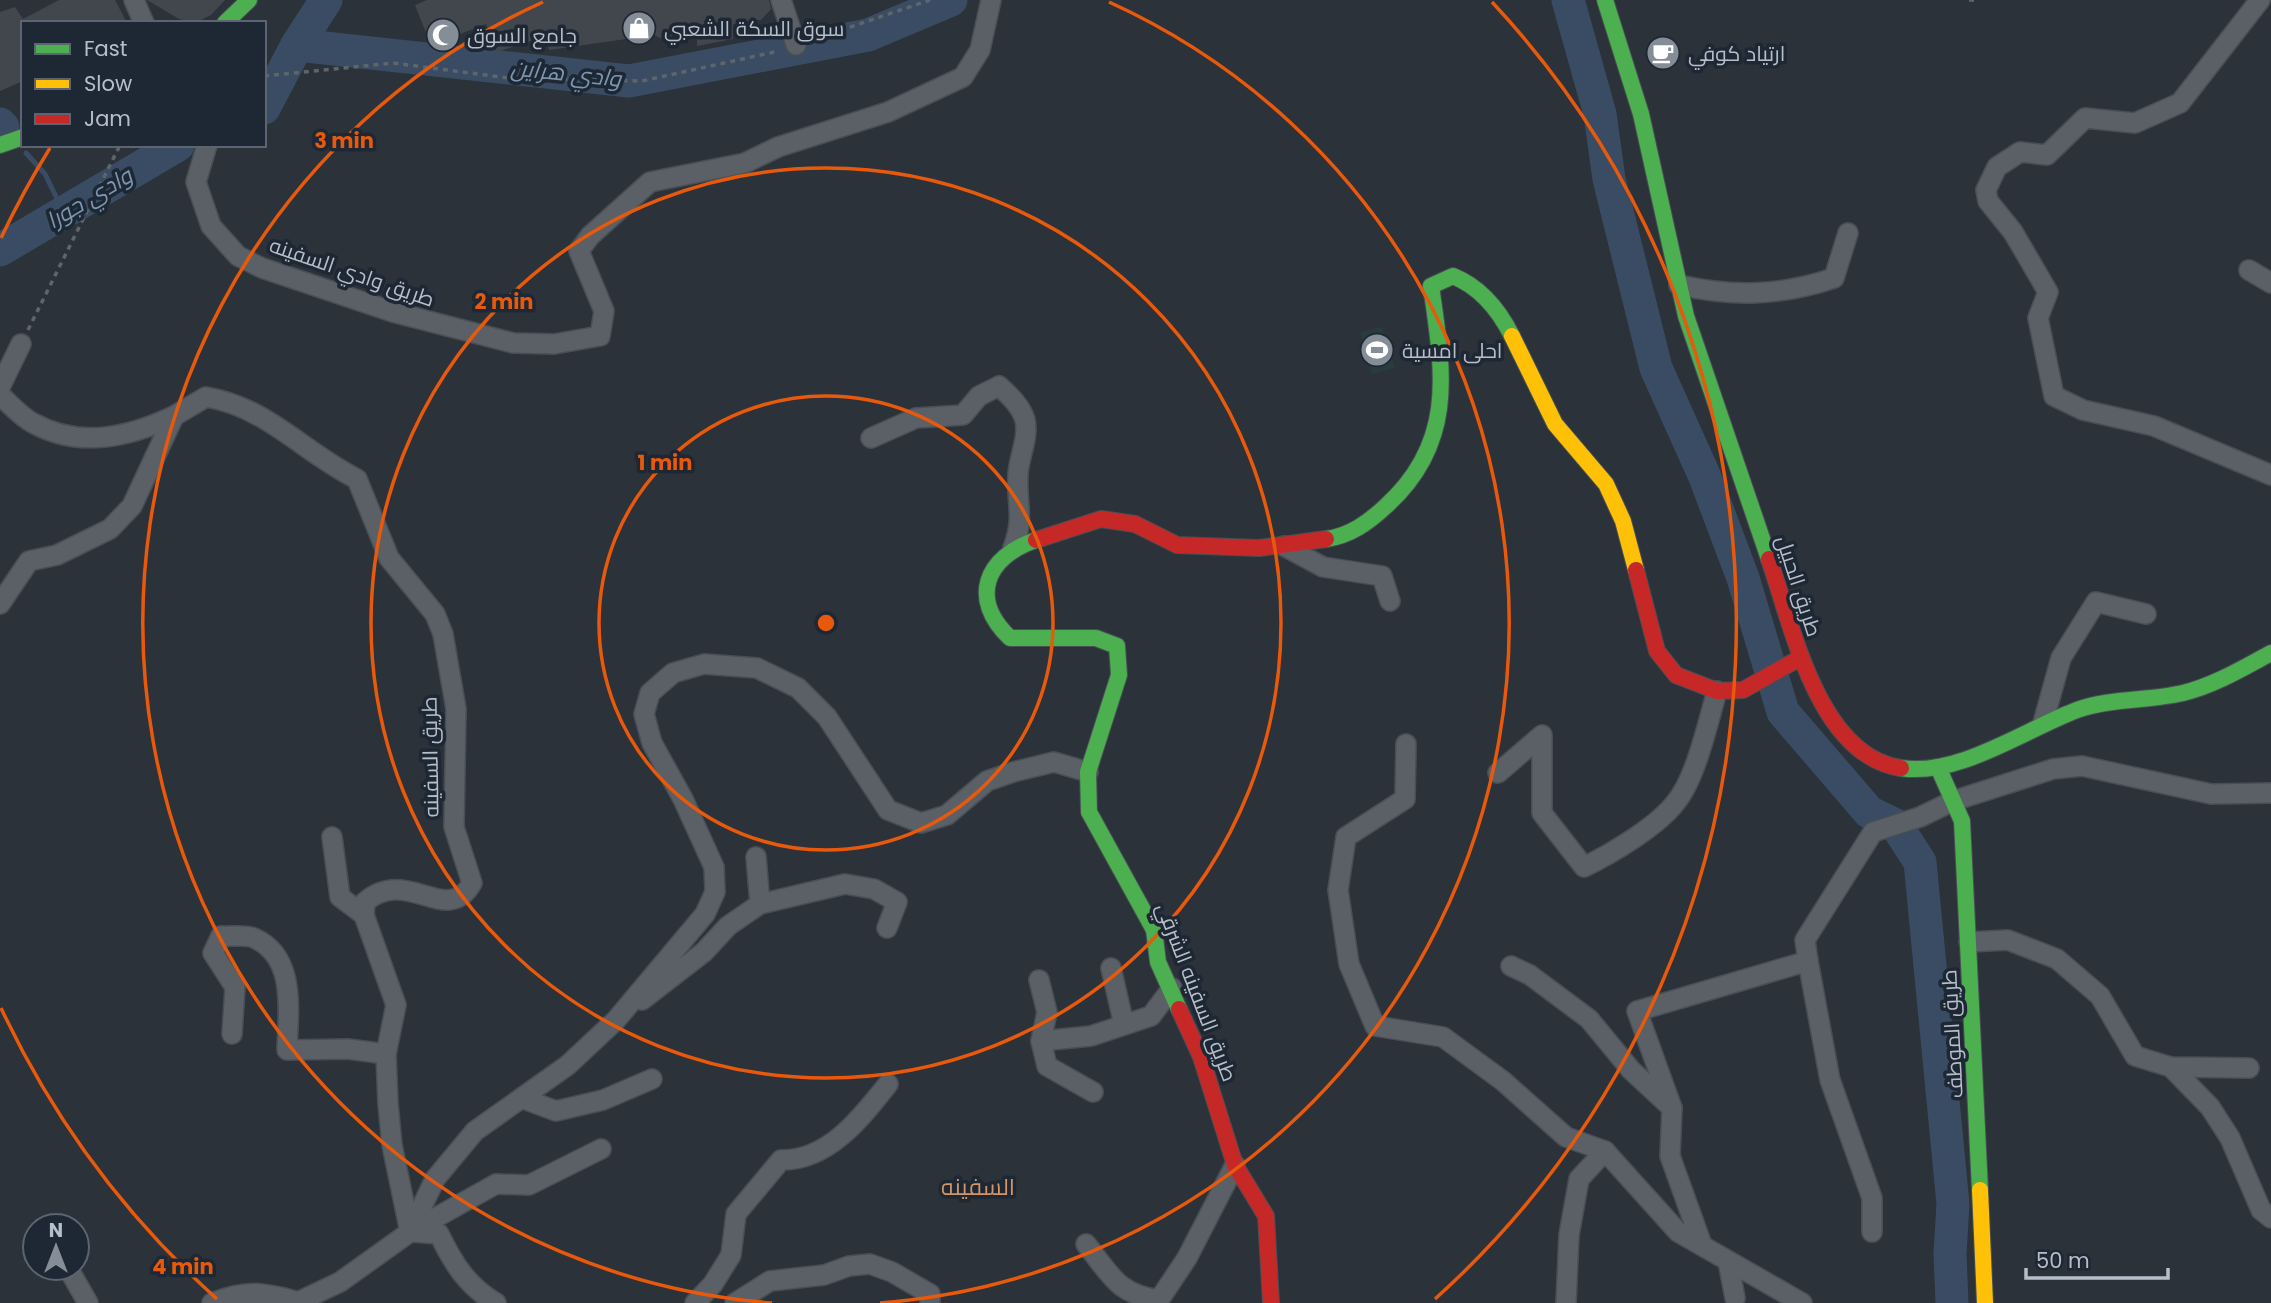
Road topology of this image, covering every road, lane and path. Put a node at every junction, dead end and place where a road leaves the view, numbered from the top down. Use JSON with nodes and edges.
{"nodes":[{"id":1,"x":134,"y":0,"type":"edge"},
{"id":2,"x":249,"y":0,"type":"edge"},
{"id":3,"x":781,"y":0,"type":"edge"},
{"id":4,"x":930,"y":0,"type":"edge"},
{"id":5,"x":991,"y":0,"type":"edge"},
{"id":6,"x":1605,"y":0,"type":"edge"},
{"id":7,"x":1969,"y":0,"type":"edge"},
{"id":8,"x":1975,"y":0,"type":"edge"},
{"id":9,"x":2260,"y":0,"type":"edge"},
{"id":10,"x":143,"y":21,"type":"edge"},
{"id":11,"x":227,"y":21,"type":"edge"},
{"id":12,"x":796,"y":45,"type":"junction"},
{"id":13,"x":266,"y":76,"type":"edge"},
{"id":14,"x":21,"y":138,"type":"edge"},
{"id":15,"x":0,"y":145,"type":"edge"},
{"id":16,"x":119,"y":147,"type":"edge"},
{"id":17,"x":206,"y":147,"type":"edge"},
{"id":18,"x":1848,"y":233,"type":"dead end"},
{"id":19,"x":2249,"y":270,"type":"dead end"},
{"id":20,"x":2271,"y":283,"type":"edge"},
{"id":21,"x":1679,"y":285,"type":"junction"},
{"id":22,"x":21,"y":344,"type":"joint"},
{"id":23,"x":0,"y":387,"type":"edge"},
{"id":24,"x":0,"y":395,"type":"edge"},
{"id":25,"x":174,"y":416,"type":"junction"},
{"id":26,"x":871,"y":438,"type":"dead end"},
{"id":27,"x":2271,"y":475,"type":"edge"},
{"id":28,"x":1284,"y":546,"type":"junction"},
{"id":29,"x":1013,"y":548,"type":"junction"},
{"id":30,"x":1390,"y":601,"type":"dead end"},
{"id":31,"x":0,"y":604,"type":"edge"},
{"id":32,"x":2146,"y":614,"type":"dead end"},
{"id":33,"x":2271,"y":653,"type":"edge"},
{"id":34,"x":1800,"y":658,"type":"junction"},
{"id":35,"x":1717,"y":691,"type":"junction"},
{"id":36,"x":2043,"y":723,"type":"junction"},
{"id":37,"x":1406,"y":744,"type":"dead end"},
{"id":38,"x":1937,"y":767,"type":"junction"},
{"id":39,"x":1088,"y":772,"type":"junction"},
{"id":40,"x":1498,"y":773,"type":"dead end"},
{"id":41,"x":2271,"y":793,"type":"edge"},
{"id":42,"x":1953,"y":801,"type":"junction"},
{"id":43,"x":332,"y":837,"type":"dead end"},
{"id":44,"x":755,"y":857,"type":"dead end"},
{"id":45,"x":760,"y":904,"type":"junction"},
{"id":46,"x":364,"y":915,"type":"junction"},
{"id":47,"x":887,"y":928,"type":"dead end"},
{"id":48,"x":1969,"y":942,"type":"junction"},
{"id":49,"x":1808,"y":961,"type":"junction"},
{"id":50,"x":1511,"y":966,"type":"dead end"},
{"id":51,"x":1111,"y":968,"type":"dead end"},
{"id":52,"x":1039,"y":980,"type":"dead end"},
{"id":53,"x":1172,"y":988,"type":"junction"},
{"id":54,"x":616,"y":1020,"type":"junction"},
{"id":55,"x":1124,"y":1025,"type":"junction"},
{"id":56,"x":232,"y":1034,"type":"dead end"},
{"id":57,"x":1041,"y":1041,"type":"junction"},
{"id":58,"x":386,"y":1054,"type":"junction"},
{"id":59,"x":2171,"y":1067,"type":"junction"},
{"id":60,"x":2249,"y":1068,"type":"dead end"},
{"id":61,"x":652,"y":1079,"type":"dead end"},
{"id":62,"x":888,"y":1084,"type":"dead end"},
{"id":63,"x":1093,"y":1092,"type":"dead end"},
{"id":64,"x":524,"y":1099,"type":"junction"},
{"id":65,"x":1672,"y":1108,"type":"junction"},
{"id":66,"x":601,"y":1149,"type":"dead end"},
{"id":67,"x":1605,"y":1151,"type":"junction"},
{"id":68,"x":1235,"y":1165,"type":"junction"},
{"id":69,"x":2271,"y":1218,"type":"edge"},
{"id":70,"x":411,"y":1232,"type":"junction"},
{"id":71,"x":1872,"y":1232,"type":"dead end"},
{"id":72,"x":1086,"y":1244,"type":"dead end"},
{"id":73,"x":1702,"y":1245,"type":"junction"},
{"id":74,"x":1728,"y":1261,"type":"junction"},
{"id":75,"x":76,"y":1282,"type":"edge"},
{"id":76,"x":1735,"y":1298,"type":"dead end"},
{"id":77,"x":935,"y":1300,"type":"edge"},
{"id":78,"x":298,"y":1302,"type":"edge"},
{"id":79,"x":88,"y":1303,"type":"edge"},
{"id":80,"x":212,"y":1303,"type":"edge"},
{"id":81,"x":496,"y":1303,"type":"edge"},
{"id":82,"x":695,"y":1303,"type":"edge"},
{"id":83,"x":735,"y":1303,"type":"edge"},
{"id":84,"x":1271,"y":1303,"type":"edge"},
{"id":85,"x":1566,"y":1303,"type":"edge"},
{"id":86,"x":1802,"y":1303,"type":"edge"},
{"id":87,"x":1985,"y":1303,"type":"edge"}],
"edges":[{"from":1,"to":10,"type":"street"},
{"from":2,"to":11,"type":"street"},
{"from":3,"to":12,"type":"street"},
{"from":4,"to":12,"type":"path"},
{"from":5,"to":17,"type":"street","name":"طريق وادي السفينه"},
{"from":6,"to":21,"type":"street","name":"طريق الحبيل"},
{"from":7,"to":8,"type":"path"},
{"from":9,"to":27,"type":"street"},
{"from":12,"to":13,"type":"path"},
{"from":14,"to":15,"type":"street"},
{"from":16,"to":22,"type":"path"},
{"from":18,"to":21,"type":"street"},
{"from":19,"to":20,"type":"street"},
{"from":21,"to":34,"type":"street","name":"طريق الحبيل"},
{"from":22,"to":23,"type":"street"},
{"from":24,"to":25,"type":"street","name":"طريق السفينه"},
{"from":25,"to":31,"type":"street"},
{"from":25,"to":46,"type":"street","name":"طريق السفينه"},
{"from":26,"to":29,"type":"street"},
{"from":28,"to":29,"type":"street"},
{"from":28,"to":30,"type":"street"},
{"from":28,"to":35,"type":"street"},
{"from":29,"to":39,"type":"street","name":"طريق السفينه الشرقي"},
{"from":32,"to":36,"type":"street"},
{"from":33,"to":36,"type":"street","name":"طريق الحبيل"},
{"from":34,"to":35,"type":"street"},
{"from":34,"to":38,"type":"street","name":"طريق الحبيل"},
{"from":35,"to":40,"type":"street"},
{"from":36,"to":38,"type":"street","name":"طريق الحبيل"},
{"from":37,"to":67,"type":"street"},
{"from":38,"to":42,"type":"street","name":"طريق الموطف"},
{"from":39,"to":53,"type":"street","name":"طريق السفينه الشرقي"},
{"from":39,"to":54,"type":"street"},
{"from":41,"to":42,"type":"street"},
{"from":42,"to":48,"type":"street","name":"طريق الموطف"},
{"from":42,"to":49,"type":"street"},
{"from":43,"to":46,"type":"street"},
{"from":44,"to":45,"type":"street"},
{"from":45,"to":47,"type":"street"},
{"from":45,"to":54,"type":"street"},
{"from":46,"to":58,"type":"street"},
{"from":48,"to":59,"type":"street"},
{"from":48,"to":87,"type":"street","name":"طريق الموطف"},
{"from":49,"to":65,"type":"street"},
{"from":49,"to":71,"type":"street"},
{"from":50,"to":65,"type":"street"},
{"from":51,"to":55,"type":"street"},
{"from":52,"to":57,"type":"street"},
{"from":53,"to":55,"type":"street"},
{"from":53,"to":68,"type":"street","name":"طريق السفينه الشرقي"},
{"from":54,"to":64,"type":"street"},
{"from":55,"to":57,"type":"street"},
{"from":56,"to":58,"type":"street"},
{"from":57,"to":63,"type":"street"},
{"from":58,"to":70,"type":"street"},
{"from":59,"to":60,"type":"street"},
{"from":59,"to":69,"type":"street"},
{"from":61,"to":64,"type":"street"},
{"from":62,"to":82,"type":"street"},
{"from":64,"to":70,"type":"street"},
{"from":65,"to":73,"type":"street"},
{"from":66,"to":70,"type":"street"},
{"from":67,"to":73,"type":"street"},
{"from":67,"to":85,"type":"street"},
{"from":68,"to":72,"type":"street"},
{"from":68,"to":84,"type":"street","name":"طريق السفينه الشرقي"},
{"from":70,"to":78,"type":"street"},
{"from":70,"to":81,"type":"street"},
{"from":73,"to":74,"type":"street"},
{"from":74,"to":76,"type":"street"},
{"from":74,"to":86,"type":"street"},
{"from":75,"to":79,"type":"street"},
{"from":77,"to":83,"type":"street"},
{"from":78,"to":80,"type":"street"}]}
